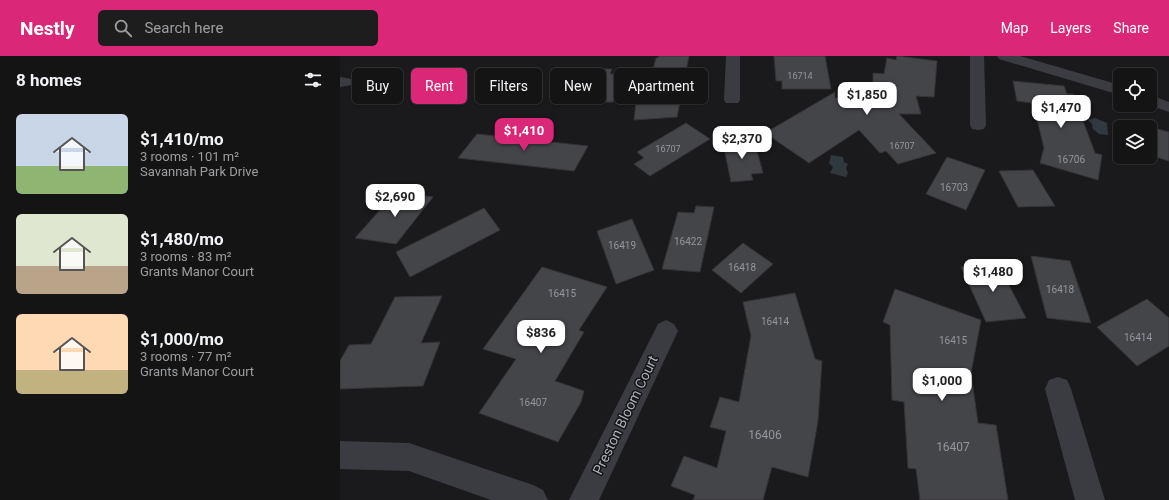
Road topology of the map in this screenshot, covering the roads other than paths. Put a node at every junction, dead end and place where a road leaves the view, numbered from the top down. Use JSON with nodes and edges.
{"nodes":[{"id":1,"x":733,"y":56,"type":"edge"},
{"id":2,"x":977,"y":56,"type":"edge"},
{"id":3,"x":1004,"y":56,"type":"edge"},
{"id":4,"x":1113,"y":88,"type":"edge"},
{"id":5,"x":732,"y":100,"type":"dead end"},
{"id":6,"x":1157,"y":103,"type":"edge"},
{"id":7,"x":1169,"y":107,"type":"edge"},
{"id":8,"x":978,"y":125,"type":"dead end"},
{"id":9,"x":666,"y":331,"type":"dead end"},
{"id":10,"x":1058,"y":389,"type":"dead end"},
{"id":11,"x":340,"y":455,"type":"edge"},
{"id":12,"x":533,"y":500,"type":"edge"},
{"id":13,"x":584,"y":500,"type":"edge"},
{"id":14,"x":1090,"y":500,"type":"edge"}],
"edges":[{"from":1,"to":5,"type":"street"},
{"from":2,"to":8,"type":"street"},
{"from":3,"to":4,"type":"street"},
{"from":6,"to":7,"type":"street"},
{"from":9,"to":13,"type":"street","name":"Preston Bloom Court"},
{"from":10,"to":14,"type":"street"},
{"from":11,"to":12,"type":"street"}]}
